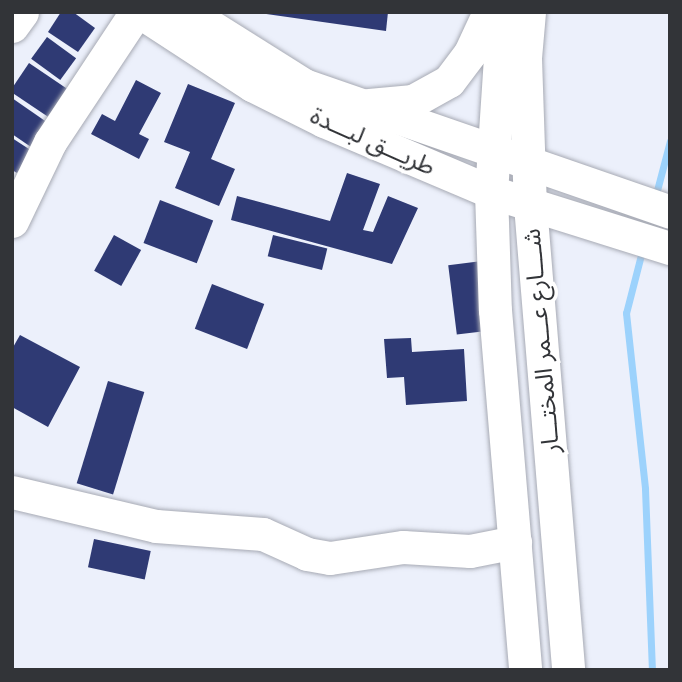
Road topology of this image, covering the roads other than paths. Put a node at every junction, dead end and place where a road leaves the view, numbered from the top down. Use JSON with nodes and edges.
{"nodes":[{"id":1,"x":22,"y":12,"type":"edge"},
{"id":2,"x":138,"y":12,"type":"edge"},
{"id":3,"x":188,"y":12,"type":"edge"},
{"id":4,"x":489,"y":12,"type":"edge"},
{"id":5,"x":503,"y":12,"type":"edge"},
{"id":6,"x":529,"y":12,"type":"edge"},
{"id":7,"x":12,"y":26,"type":"edge"},
{"id":8,"x":358,"y":106,"type":"junction"},
{"id":9,"x":495,"y":155,"type":"junction"},
{"id":10,"x":530,"y":166,"type":"junction"},
{"id":11,"x":492,"y":192,"type":"junction"},
{"id":12,"x":530,"y":205,"type":"junction"},
{"id":13,"x":670,"y":212,"type":"edge"},
{"id":14,"x":12,"y":221,"type":"edge"},
{"id":15,"x":670,"y":248,"type":"edge"},
{"id":16,"x":12,"y":492,"type":"edge"},
{"id":17,"x":515,"y":542,"type":"junction"},
{"id":18,"x":526,"y":670,"type":"edge"},
{"id":19,"x":568,"y":670,"type":"edge"}],
"edges":[{"from":1,"to":7,"type":"street"},
{"from":2,"to":11,"type":"street","name":"طريـــق لبـــدة"},
{"from":2,"to":14,"type":"street"},
{"from":3,"to":8,"type":"street","name":"طريـــق لبـــدة"},
{"from":4,"to":8,"type":"street"},
{"from":5,"to":9,"type":"street","name":"شــــارع عـــمر المختـــار"},
{"from":6,"to":10,"type":"street","name":"شــــارع عـــمر المختـــار"},
{"from":8,"to":9,"type":"street","name":"طريـــق لبـــدة"},
{"from":9,"to":10,"type":"street","name":"طريـــق لبـــدة"},
{"from":9,"to":11,"type":"street","name":"شــــارع عـــمر المختـــار"},
{"from":10,"to":12,"type":"street","name":"شــــارع عـــمر المختـــار"},
{"from":10,"to":13,"type":"street","name":"طريـــق لبـــدة"},
{"from":11,"to":12,"type":"street","name":"طريـــق لبـــدة"},
{"from":11,"to":17,"type":"street","name":"شــــارع عـــمر المختـــار"},
{"from":12,"to":15,"type":"street","name":"طريـــق لبـــدة"},
{"from":12,"to":19,"type":"street","name":"شــــارع عـــمر المختـــار"},
{"from":16,"to":17,"type":"street"},
{"from":17,"to":18,"type":"street","name":"شــــارع عـــمر المختـــار"}]}
